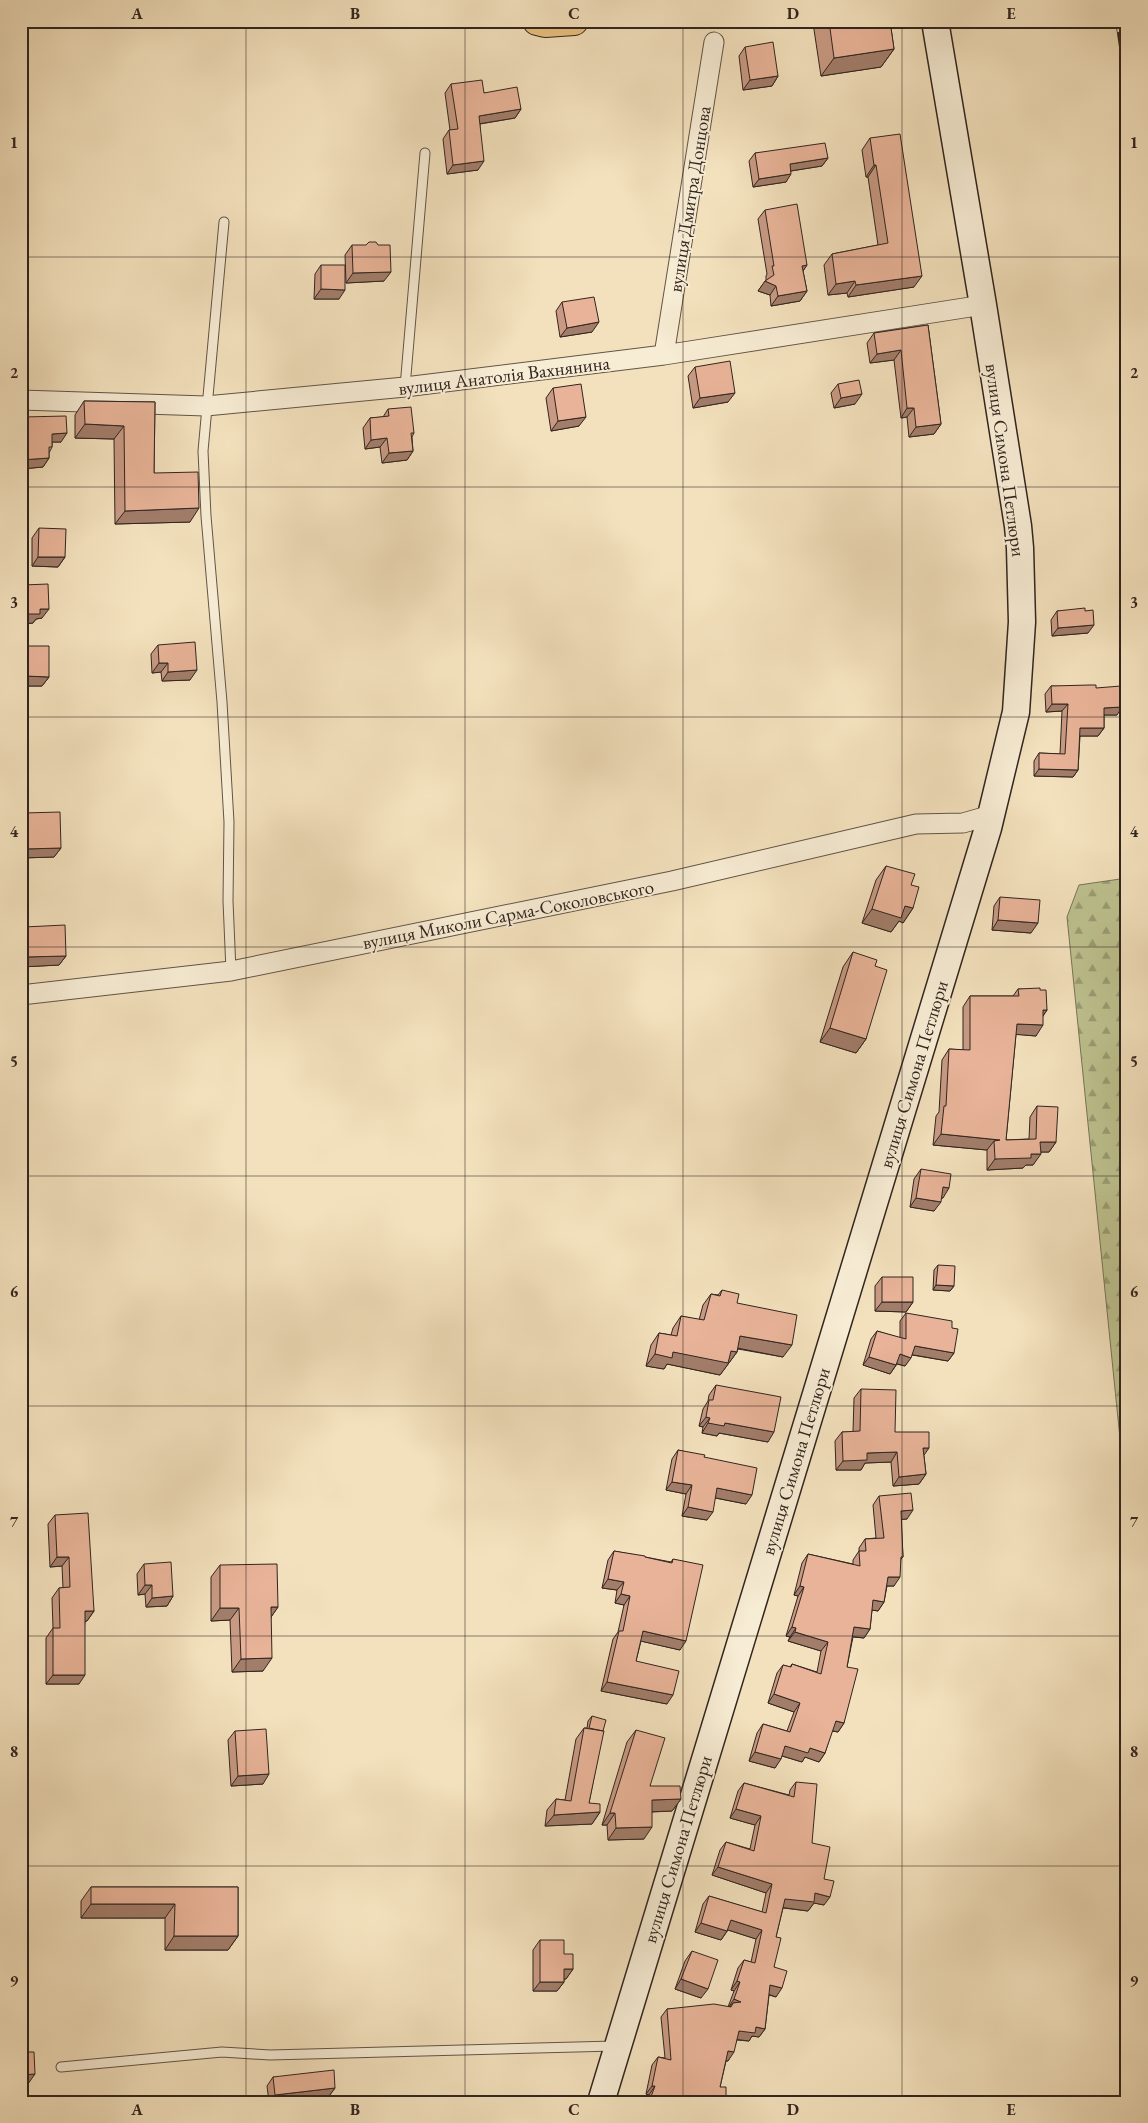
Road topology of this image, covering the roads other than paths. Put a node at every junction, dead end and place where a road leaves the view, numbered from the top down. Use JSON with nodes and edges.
{"nodes":[{"id":1,"x":537,"y":21,"type":"edge"},
{"id":2,"x":574,"y":21,"type":"edge"},
{"id":3,"x":935,"y":21,"type":"edge"},
{"id":4,"x":714,"y":42,"type":"dead end"},
{"id":5,"x":425,"y":153,"type":"dead end"},
{"id":6,"x":224,"y":222,"type":"dead end"},
{"id":7,"x":984,"y":305,"type":"junction"},
{"id":8,"x":664,"y":355,"type":"junction"},
{"id":9,"x":405,"y":387,"type":"junction"},
{"id":10,"x":21,"y":400,"type":"edge"},
{"id":11,"x":206,"y":406,"type":"junction"},
{"id":12,"x":991,"y":815,"type":"junction"},
{"id":13,"x":231,"y":971,"type":"junction"},
{"id":14,"x":21,"y":995,"type":"edge"},
{"id":15,"x":618,"y":2046,"type":"junction"},
{"id":16,"x":61,"y":2067,"type":"dead end"},
{"id":17,"x":601,"y":2102,"type":"edge"}],
"edges":[{"from":1,"to":2,"type":"main road"},
{"from":3,"to":7,"type":"street","name":"вулиця Симона Петлюри"},
{"from":4,"to":8,"type":"street","name":"вулиця Дмитра Донцова"},
{"from":5,"to":9,"type":"lane"},
{"from":6,"to":11,"type":"lane"},
{"from":7,"to":8,"type":"street","name":"вулиця Анатолія Вахнянина"},
{"from":7,"to":12,"type":"street","name":"вулиця Симона Петлюри"},
{"from":8,"to":9,"type":"street","name":"вулиця Анатолія Вахнянина"},
{"from":9,"to":11,"type":"street","name":"вулиця Анатолія Вахнянина"},
{"from":10,"to":11,"type":"street","name":"вулиця Анатолія Вахнянина"},
{"from":11,"to":13,"type":"lane"},
{"from":12,"to":13,"type":"street","name":"вулиця Миколи Сарма-Соколовського"},
{"from":12,"to":15,"type":"street","name":"вулиця Симона Петлюри"},
{"from":13,"to":14,"type":"street","name":"вулиця Миколи Сарма-Соколовського"},
{"from":15,"to":16,"type":"lane"},
{"from":15,"to":17,"type":"street","name":"вулиця Симона Петлюри"}]}
